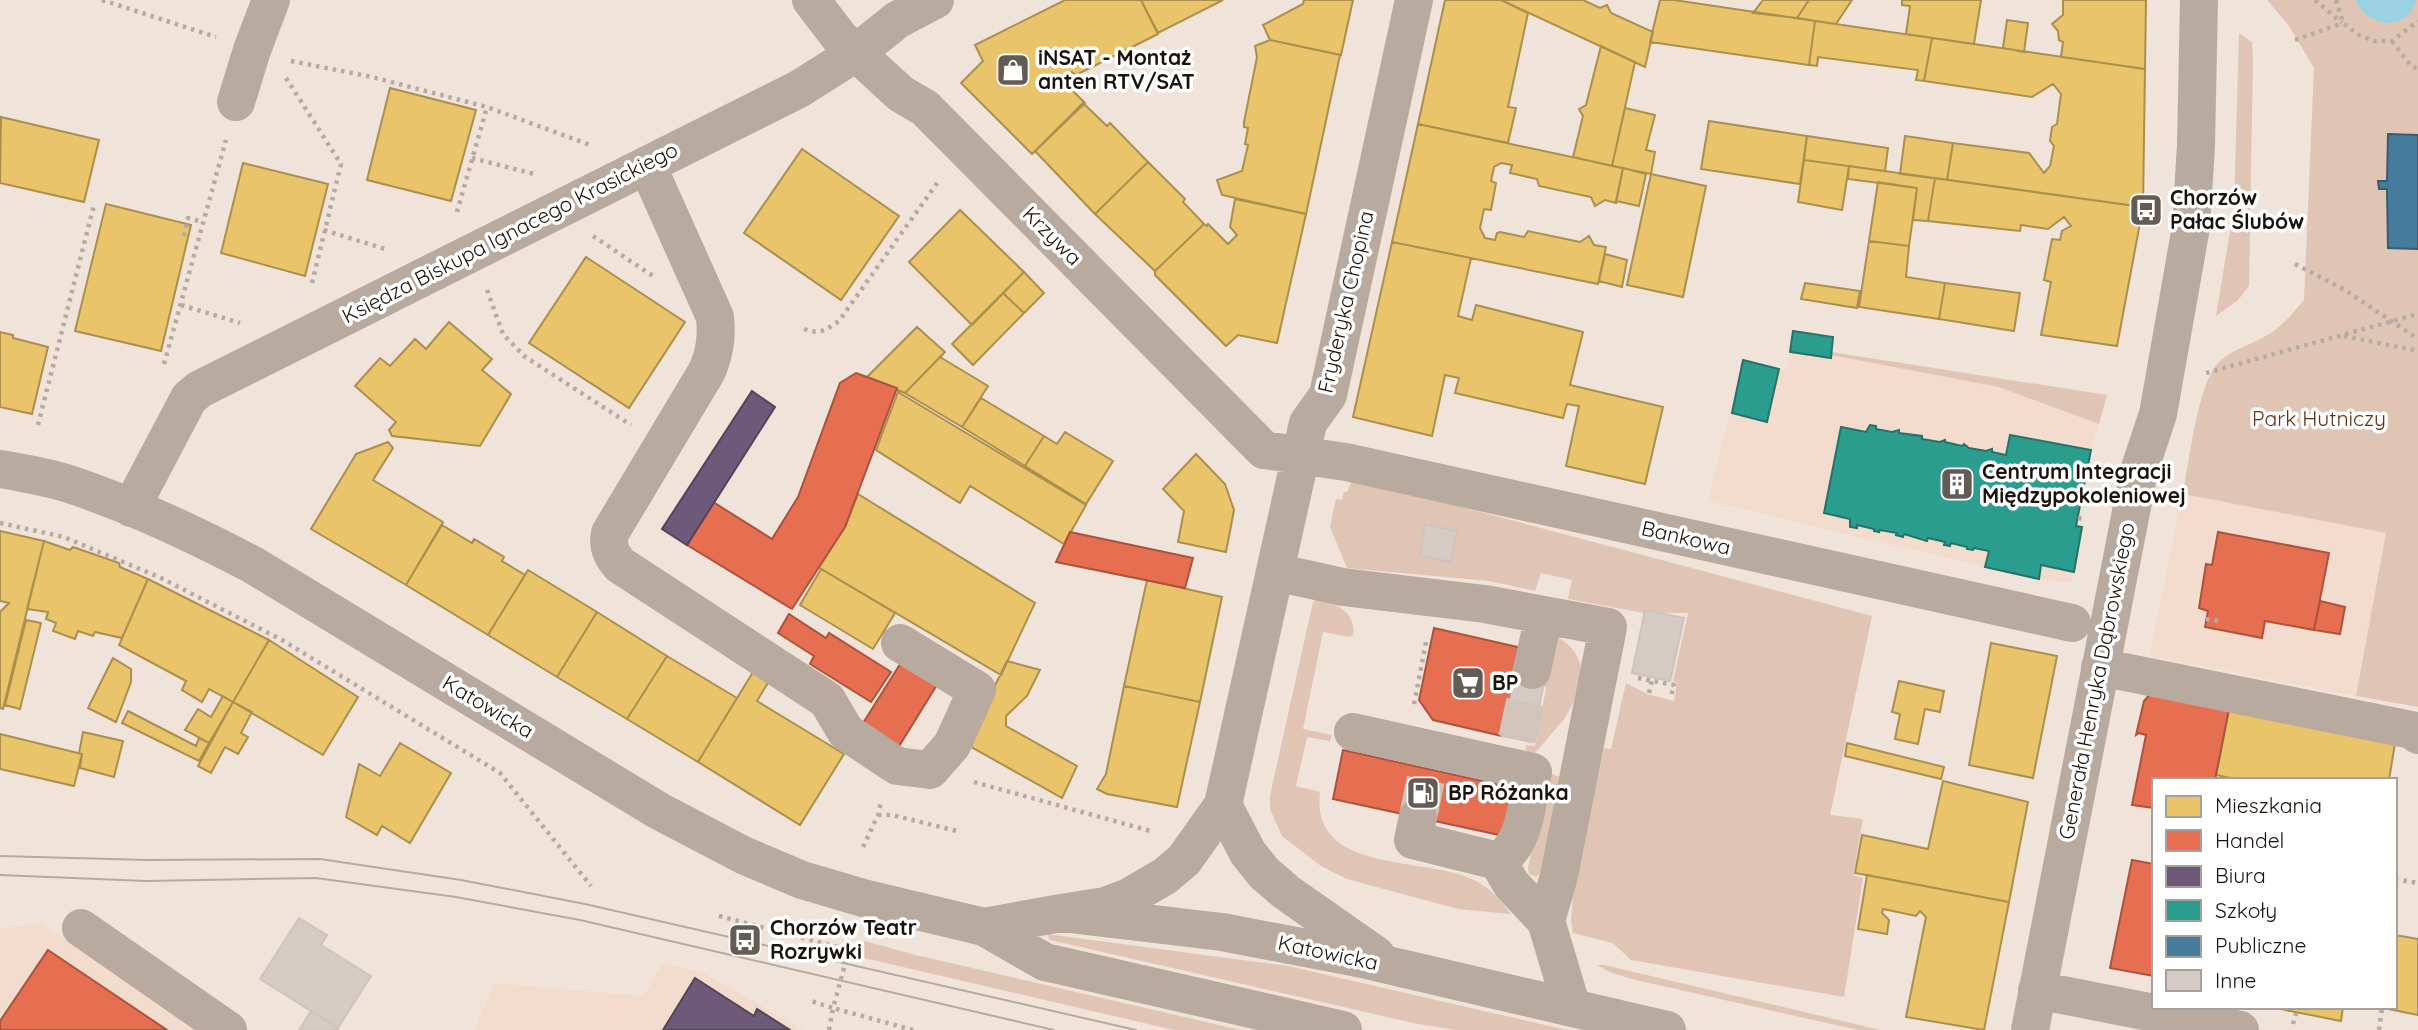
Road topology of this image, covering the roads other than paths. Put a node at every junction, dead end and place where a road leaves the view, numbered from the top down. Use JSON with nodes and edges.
{"nodes":[{"id":1,"x":271,"y":0,"type":"edge"},
{"id":2,"x":811,"y":0,"type":"edge"},
{"id":3,"x":935,"y":0,"type":"edge"},
{"id":4,"x":1414,"y":0,"type":"edge"},
{"id":5,"x":2199,"y":0,"type":"edge"},
{"id":6,"x":856,"y":53,"type":"junction"},
{"id":7,"x":236,"y":102,"type":"road end"},
{"id":8,"x":647,"y":165,"type":"junction"},
{"id":9,"x":1300,"y":457,"type":"junction"},
{"id":10,"x":0,"y":469,"type":"edge"},
{"id":11,"x":131,"y":508,"type":"junction"},
{"id":12,"x":1275,"y":572,"type":"junction"},
{"id":13,"x":1544,"y":615,"type":"junction"},
{"id":14,"x":2072,"y":623,"type":"dead end"},
{"id":15,"x":900,"y":643,"type":"dead end"},
{"id":16,"x":2100,"y":667,"type":"junction"},
{"id":17,"x":1532,"y":670,"type":"tunnel mouth"},
{"id":18,"x":1353,"y":732,"type":"dead end"},
{"id":19,"x":2418,"y":735,"type":"edge"},
{"id":20,"x":1586,"y":739,"type":"junction"},
{"id":21,"x":1520,"y":759,"type":"junction"},
{"id":22,"x":1223,"y":805,"type":"junction"},
{"id":23,"x":1418,"y":817,"type":"tunnel mouth"},
{"id":24,"x":1498,"y":861,"type":"junction"},
{"id":25,"x":1060,"y":913,"type":"junction"},
{"id":26,"x":1546,"y":921,"type":"junction"},
{"id":27,"x":984,"y":927,"type":"junction"},
{"id":28,"x":81,"y":928,"type":"dead end"},
{"id":29,"x":1393,"y":967,"type":"junction"},
{"id":30,"x":2037,"y":990,"type":"junction"},
{"id":31,"x":1572,"y":1008,"type":"junction"},
{"id":32,"x":228,"y":1030,"type":"edge"},
{"id":33,"x":1343,"y":1030,"type":"edge"},
{"id":34,"x":1667,"y":1030,"type":"edge"},
{"id":35,"x":2030,"y":1030,"type":"edge"},
{"id":36,"x":2240,"y":1030,"type":"edge"}],
"edges":[{"from":1,"to":7,"type":"street"},
{"from":2,"to":6,"type":"street","name":"Krzywa"},
{"from":3,"to":6,"type":"street","name":"Księdza Biskupa Ignacego Krasickiego"},
{"from":4,"to":9,"type":"street","name":"Fryderyka Chopina"},
{"from":5,"to":16,"type":"street","name":"Generała Henryka Dąbrowskiego"},
{"from":6,"to":8,"type":"street","name":"Księdza Biskupa Ignacego Krasickiego"},
{"from":6,"to":9,"type":"street","name":"Krzywa"},
{"from":8,"to":11,"type":"street","name":"Księdza Biskupa Ignacego Krasickiego"},
{"from":8,"to":15,"type":"street"},
{"from":9,"to":12,"type":"street","name":"Fryderyka Chopina"},
{"from":9,"to":14,"type":"street","name":"Bankowa"},
{"from":10,"to":11,"type":"street","name":"Katowicka"},
{"from":11,"to":27,"type":"street","name":"Katowicka"},
{"from":12,"to":13,"type":"street"},
{"from":12,"to":22,"type":"street","name":"Fryderyka Chopina"},
{"from":13,"to":17,"type":"street"},
{"from":13,"to":20,"type":"street"},
{"from":16,"to":19,"type":"street"},
{"from":16,"to":30,"type":"street","name":"Generała Henryka Dąbrowskiego"},
{"from":18,"to":21,"type":"street"},
{"from":20,"to":21,"type":"street"},
{"from":20,"to":26,"type":"street"},
{"from":21,"to":24,"type":"street"},
{"from":22,"to":25,"type":"street"},
{"from":22,"to":29,"type":"street"},
{"from":23,"to":24,"type":"street"},
{"from":24,"to":26,"type":"street"},
{"from":25,"to":27,"type":"street","name":"Katowicka"},
{"from":25,"to":29,"type":"street","name":"Katowicka"},
{"from":26,"to":31,"type":"street"},
{"from":27,"to":33,"type":"street","name":"Katowicka"},
{"from":28,"to":32,"type":"street"},
{"from":29,"to":31,"type":"street","name":"Katowicka"},
{"from":30,"to":35,"type":"street","name":"Generała Henryka Dąbrowskiego"},
{"from":30,"to":36,"type":"street"},
{"from":31,"to":34,"type":"street","name":"Katowicka"}]}
